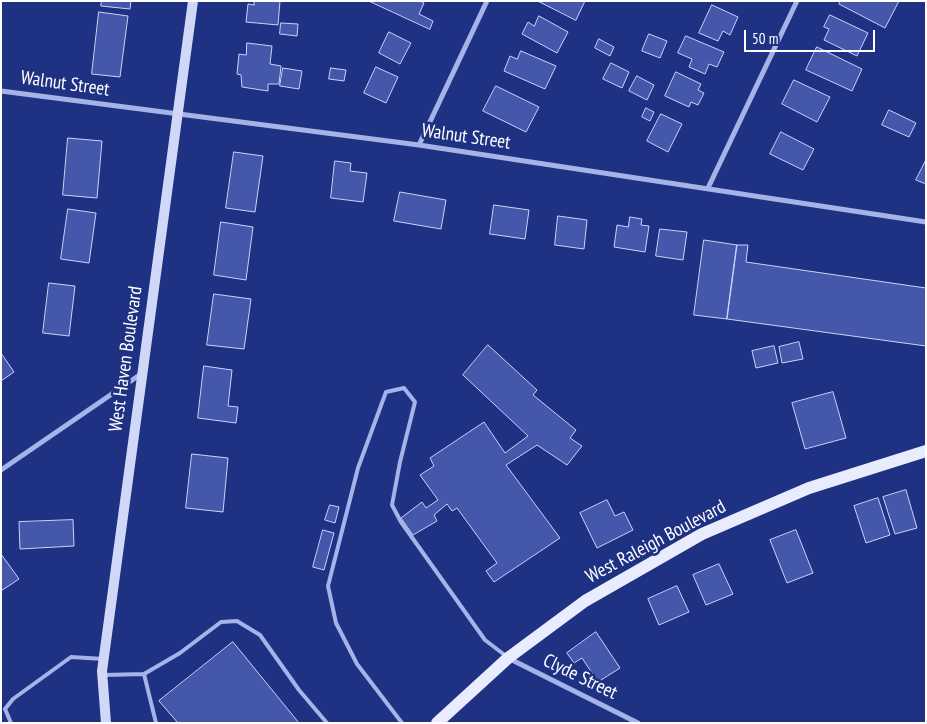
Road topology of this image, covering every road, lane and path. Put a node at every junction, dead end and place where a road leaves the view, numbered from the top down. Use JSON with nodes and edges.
{"nodes":[{"id":1,"x":193,"y":1,"type":"edge"},
{"id":2,"x":487,"y":1,"type":"edge"},
{"id":3,"x":797,"y":1,"type":"edge"},
{"id":4,"x":1,"y":91,"type":"edge"},
{"id":5,"x":177,"y":115,"type":"junction"},
{"id":6,"x":419,"y":145,"type":"junction"},
{"id":7,"x":708,"y":188,"type":"junction"},
{"id":8,"x":926,"y":222,"type":"edge"},
{"id":9,"x":142,"y":374,"type":"junction"},
{"id":10,"x":926,"y":451,"type":"edge"},
{"id":11,"x":1,"y":470,"type":"edge"},
{"id":12,"x":508,"y":658,"type":"junction"},
{"id":13,"x":104,"y":659,"type":"junction"},
{"id":14,"x":144,"y":674,"type":"junction"},
{"id":15,"x":102,"y":675,"type":"junction"},
{"id":16,"x":11,"y":723,"type":"edge"},
{"id":17,"x":106,"y":723,"type":"edge"},
{"id":18,"x":156,"y":723,"type":"edge"},
{"id":19,"x":327,"y":723,"type":"edge"},
{"id":20,"x":402,"y":723,"type":"edge"},
{"id":21,"x":437,"y":723,"type":"edge"},
{"id":22,"x":638,"y":723,"type":"edge"}],
"edges":[{"from":1,"to":5,"type":"street","name":"West Haven Boulevard"},
{"from":2,"to":6,"type":"street"},
{"from":3,"to":7,"type":"street"},
{"from":4,"to":5,"type":"street","name":"Walnut Street"},
{"from":5,"to":6,"type":"street","name":"Walnut Street"},
{"from":5,"to":9,"type":"street","name":"West Haven Boulevard"},
{"from":6,"to":7,"type":"street","name":"Walnut Street"},
{"from":7,"to":8,"type":"street","name":"Walnut Street"},
{"from":9,"to":11,"type":"street"},
{"from":9,"to":13,"type":"street","name":"West Haven Boulevard"},
{"from":10,"to":12,"type":"main road","name":"West Raleigh Boulevard"},
{"from":12,"to":20,"type":"lane"},
{"from":12,"to":21,"type":"main road","name":"West Raleigh Boulevard"},
{"from":12,"to":22,"type":"street","name":"Clyde Street"},
{"from":13,"to":15,"type":"street","name":"West Haven Boulevard"},
{"from":13,"to":16,"type":"lane"},
{"from":14,"to":15,"type":"lane"},
{"from":14,"to":18,"type":"lane"},
{"from":14,"to":19,"type":"lane"},
{"from":15,"to":17,"type":"street","name":"West Haven Boulevard"}]}
